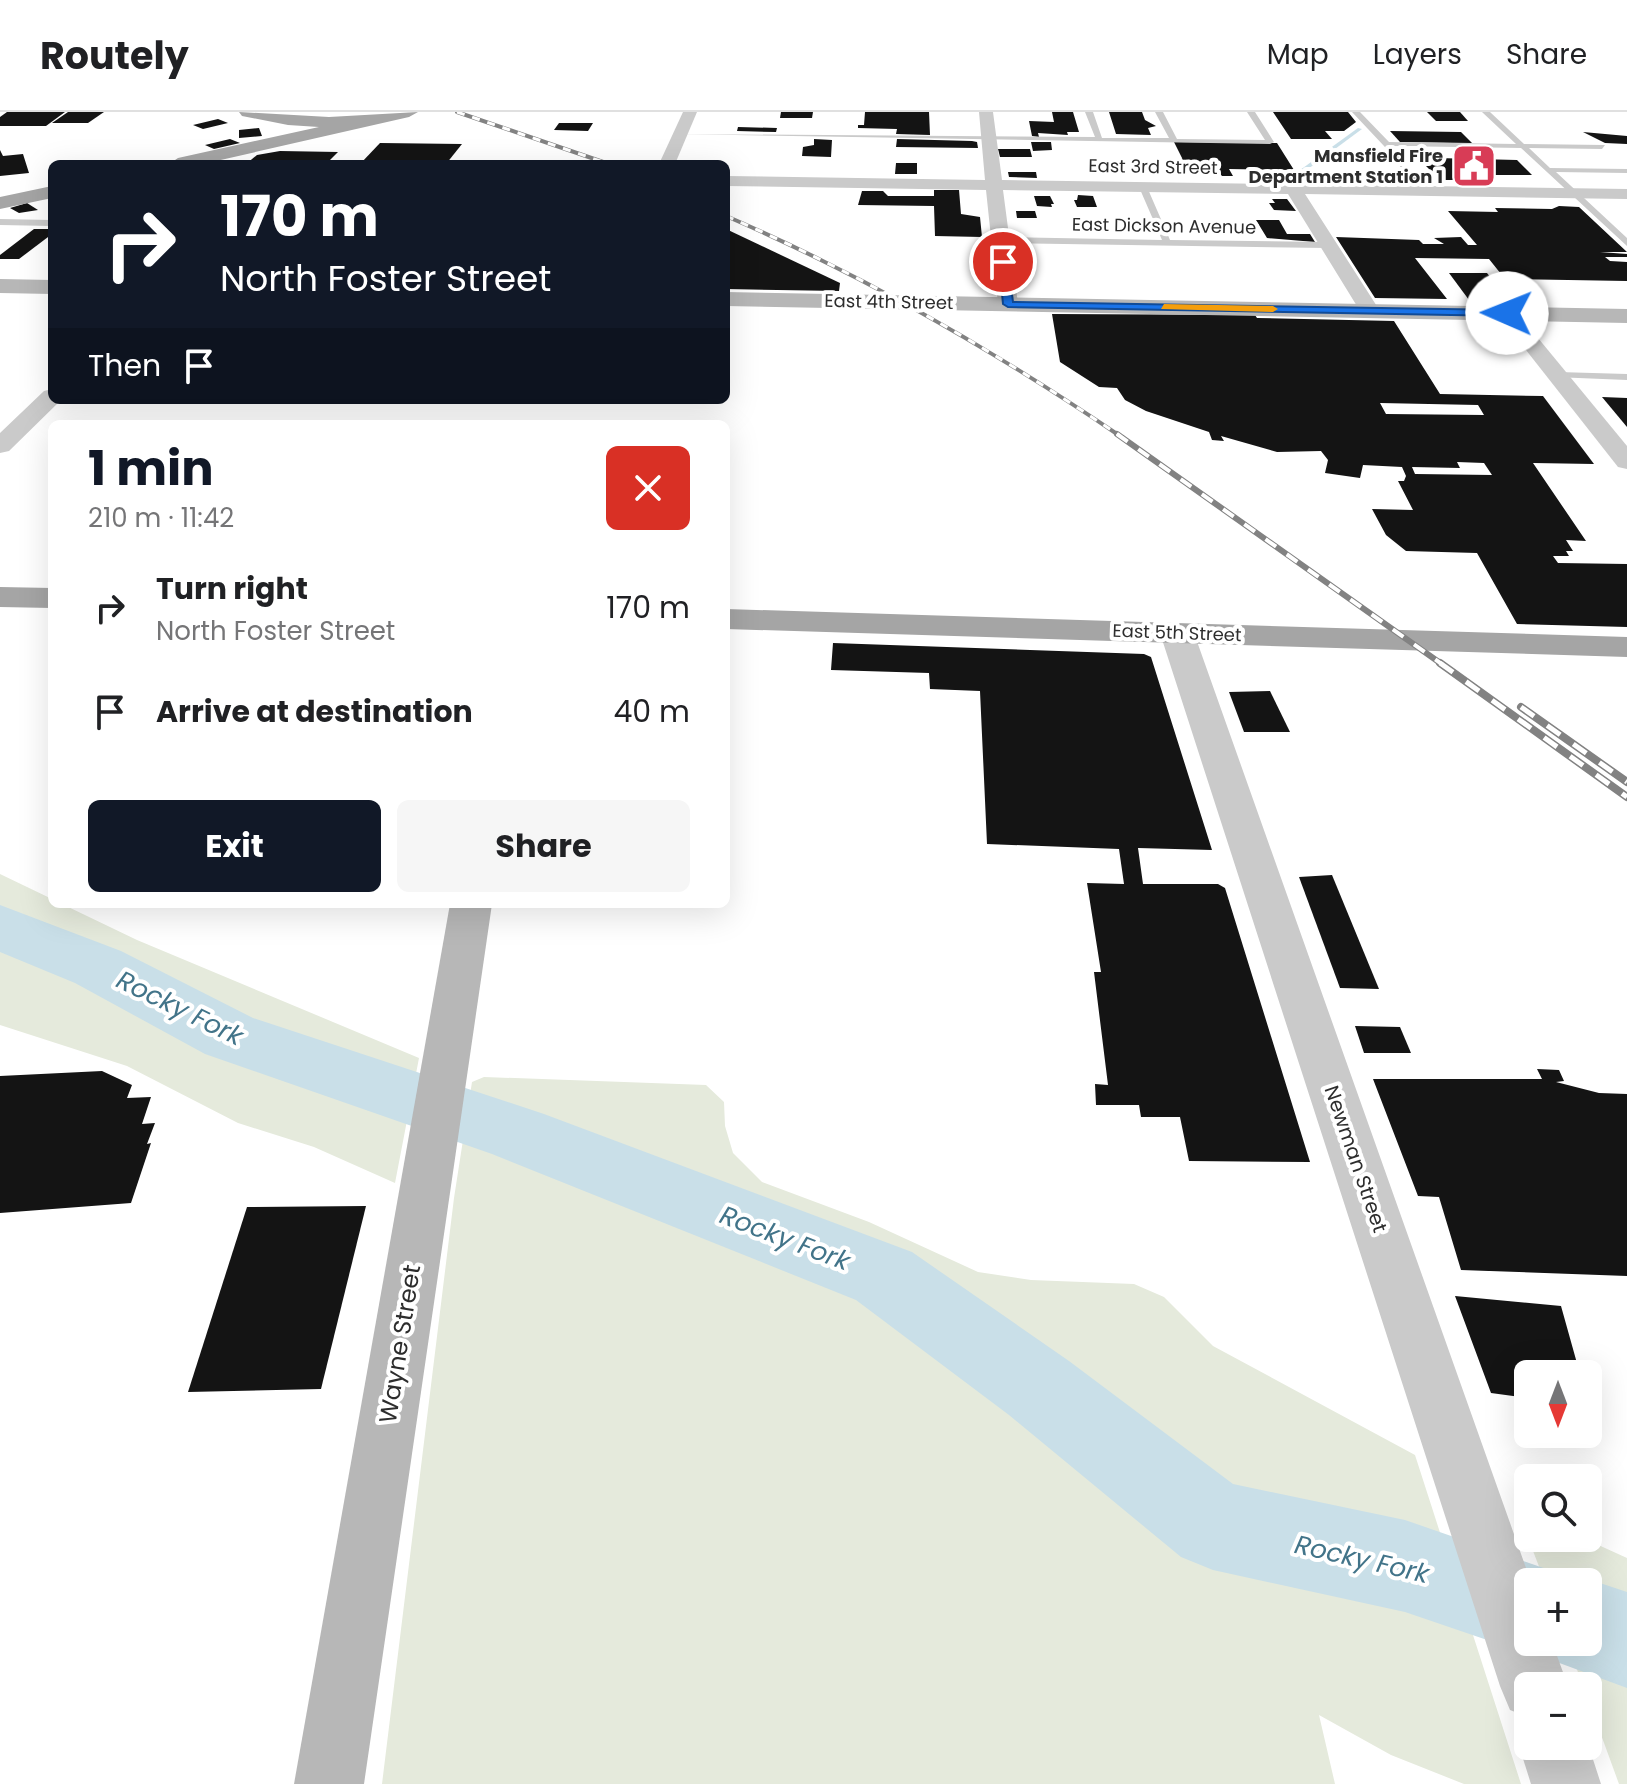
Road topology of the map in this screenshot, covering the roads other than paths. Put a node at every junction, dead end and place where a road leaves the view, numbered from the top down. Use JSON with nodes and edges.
{"nodes":[{"id":1,"x":248,"y":112,"type":"edge"},
{"id":2,"x":409,"y":112,"type":"edge"},
{"id":3,"x":690,"y":112,"type":"edge"},
{"id":4,"x":986,"y":112,"type":"edge"},
{"id":5,"x":1089,"y":112,"type":"edge"},
{"id":6,"x":1159,"y":112,"type":"edge"},
{"id":7,"x":1251,"y":112,"type":"edge"},
{"id":8,"x":1356,"y":112,"type":"edge"},
{"id":9,"x":1486,"y":112,"type":"edge"},
{"id":10,"x":367,"y":122,"type":"junction"},
{"id":11,"x":680,"y":134,"type":"junction"},
{"id":12,"x":989,"y":138,"type":"junction"},
{"id":13,"x":1099,"y":139,"type":"junction"},
{"id":14,"x":1174,"y":140,"type":"junction"},
{"id":15,"x":1387,"y":144,"type":"junction"},
{"id":16,"x":1521,"y":145,"type":"junction"},
{"id":17,"x":1602,"y":147,"type":"dead end"},
{"id":18,"x":196,"y":160,"type":"edge"},
{"id":19,"x":669,"y":160,"type":"edge"},
{"id":20,"x":1548,"y":170,"type":"junction"},
{"id":21,"x":1627,"y":171,"type":"edge"},
{"id":22,"x":730,"y":181,"type":"edge"},
{"id":23,"x":994,"y":185,"type":"junction"},
{"id":24,"x":1143,"y":187,"type":"junction"},
{"id":25,"x":1293,"y":189,"type":"junction"},
{"id":26,"x":1424,"y":191,"type":"junction"},
{"id":27,"x":48,"y":193,"type":"edge"},
{"id":28,"x":1573,"y":193,"type":"junction"},
{"id":29,"x":1627,"y":194,"type":"edge"},
{"id":30,"x":0,"y":203,"type":"edge"},
{"id":31,"x":0,"y":222,"type":"edge"},
{"id":32,"x":48,"y":223,"type":"edge"},
{"id":33,"x":1001,"y":240,"type":"junction"},
{"id":34,"x":1167,"y":242,"type":"junction"},
{"id":35,"x":1627,"y":243,"type":"edge"},
{"id":36,"x":1327,"y":245,"type":"junction"},
{"id":37,"x":48,"y":287,"type":"edge"},
{"id":38,"x":4,"y":289,"type":"edge"},
{"id":39,"x":730,"y":299,"type":"edge"},
{"id":40,"x":1008,"y":304,"type":"junction"},
{"id":41,"x":1370,"y":311,"type":"junction"},
{"id":42,"x":1507,"y":313,"type":"junction"},
{"id":43,"x":1627,"y":316,"type":"edge"},
{"id":44,"x":1558,"y":375,"type":"junction"},
{"id":45,"x":1627,"y":377,"type":"edge"},
{"id":46,"x":48,"y":400,"type":"edge"},
{"id":47,"x":0,"y":446,"type":"edge"},
{"id":48,"x":1627,"y":462,"type":"edge"},
{"id":49,"x":0,"y":597,"type":"edge"},
{"id":50,"x":48,"y":598,"type":"edge"},
{"id":51,"x":730,"y":619,"type":"edge"},
{"id":52,"x":1177,"y":633,"type":"junction"},
{"id":53,"x":1627,"y":647,"type":"edge"},
{"id":54,"x":470,"y":908,"type":"edge"},
{"id":55,"x":1529,"y":1672,"type":"edge"},
{"id":56,"x":1558,"y":1760,"type":"edge"},
{"id":57,"x":329,"y":1784,"type":"edge"},
{"id":58,"x":1566,"y":1784,"type":"edge"}],
"edges":[{"from":1,"to":10,"type":"main road"},
{"from":2,"to":10,"type":"main road"},
{"from":3,"to":11,"type":"street"},
{"from":4,"to":12,"type":"street"},
{"from":5,"to":13,"type":"lane"},
{"from":6,"to":14,"type":"lane"},
{"from":7,"to":14,"type":"lane"},
{"from":8,"to":15,"type":"lane"},
{"from":9,"to":16,"type":"lane"},
{"from":10,"to":18,"type":"main road"},
{"from":11,"to":12,"type":"lane"},
{"from":11,"to":19,"type":"street"},
{"from":12,"to":13,"type":"lane"},
{"from":12,"to":23,"type":"street"},
{"from":13,"to":14,"type":"lane"},
{"from":15,"to":16,"type":"lane"},
{"from":15,"to":26,"type":"lane"},
{"from":16,"to":17,"type":"lane"},
{"from":16,"to":20,"type":"lane"},
{"from":20,"to":21,"type":"lane"},
{"from":20,"to":28,"type":"lane"},
{"from":22,"to":23,"type":"street","name":"East 3rd Street"},
{"from":23,"to":24,"type":"street","name":"East 3rd Street"},
{"from":23,"to":33,"type":"street"},
{"from":24,"to":25,"type":"street","name":"East 3rd Street"},
{"from":24,"to":34,"type":"lane"},
{"from":25,"to":26,"type":"street","name":"East 3rd Street"},
{"from":25,"to":36,"type":"street"},
{"from":26,"to":28,"type":"street","name":"East 3rd Street"},
{"from":27,"to":30,"type":"main road"},
{"from":28,"to":29,"type":"street","name":"East 3rd Street"},
{"from":28,"to":35,"type":"lane"},
{"from":31,"to":32,"type":"lane"},
{"from":33,"to":34,"type":"lane","name":"East Dickson Avenue"},
{"from":33,"to":40,"type":"street"},
{"from":34,"to":36,"type":"lane","name":"East Dickson Avenue"},
{"from":36,"to":41,"type":"street"},
{"from":37,"to":38,"type":"main road"},
{"from":39,"to":40,"type":"main road","name":"East 4th Street"},
{"from":40,"to":41,"type":"main road","name":"East 4th Street"},
{"from":41,"to":42,"type":"main road","name":"East 4th Street"},
{"from":42,"to":43,"type":"main road","name":"East 4th Street"},
{"from":42,"to":44,"type":"street"},
{"from":44,"to":45,"type":"lane"},
{"from":44,"to":48,"type":"street"},
{"from":46,"to":47,"type":"street"},
{"from":49,"to":50,"type":"main road"},
{"from":51,"to":52,"type":"main road","name":"East 5th Street"},
{"from":52,"to":53,"type":"main road","name":"East 5th Street"},
{"from":52,"to":55,"type":"street","name":"Newman Street"},
{"from":54,"to":57,"type":"main road","name":"Wayne Street"},
{"from":56,"to":58,"type":"street"}]}
